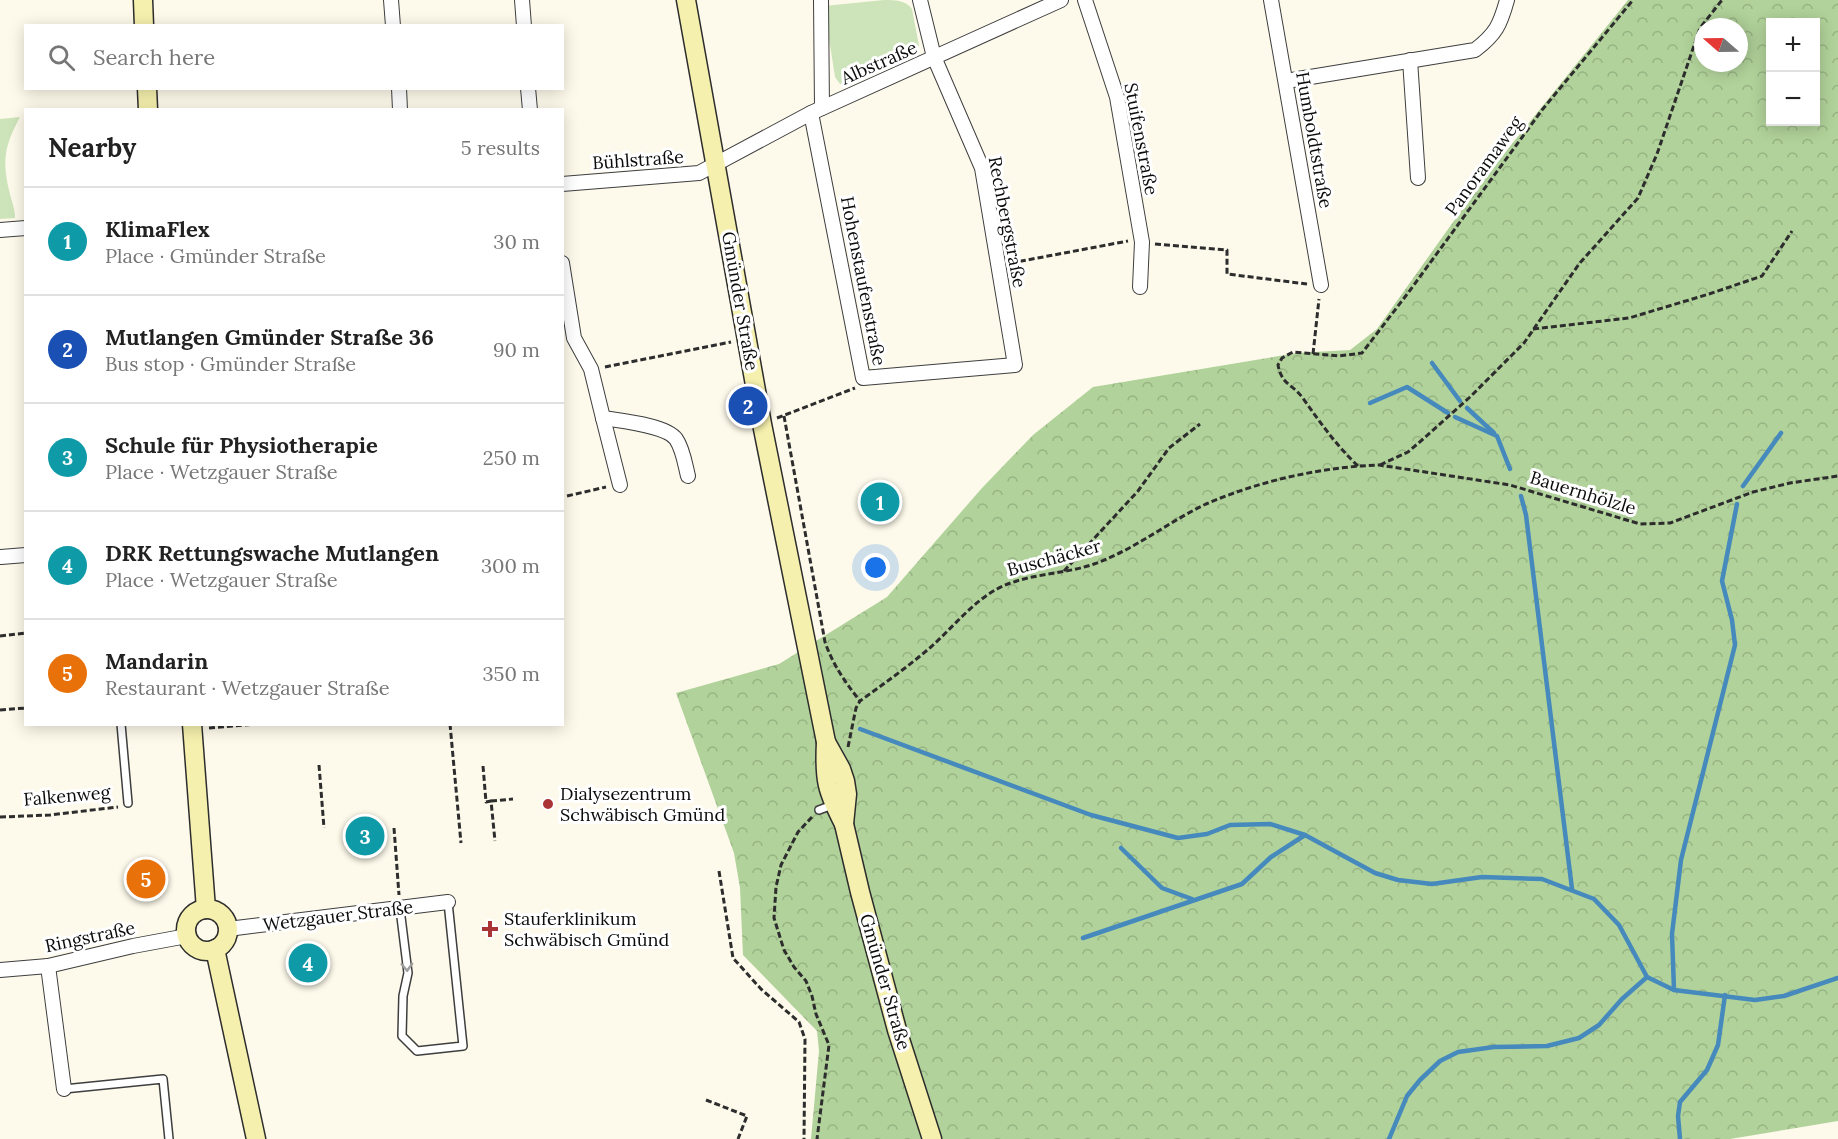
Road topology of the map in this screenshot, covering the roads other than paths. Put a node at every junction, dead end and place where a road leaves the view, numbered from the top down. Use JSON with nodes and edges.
{"nodes":[{"id":1,"x":143,"y":0,"type":"edge"},
{"id":2,"x":391,"y":0,"type":"edge"},
{"id":3,"x":522,"y":0,"type":"edge"},
{"id":4,"x":686,"y":0,"type":"edge"},
{"id":5,"x":821,"y":0,"type":"edge"},
{"id":6,"x":920,"y":0,"type":"edge"},
{"id":7,"x":1060,"y":0,"type":"edge"},
{"id":8,"x":1085,"y":0,"type":"edge"},
{"id":9,"x":1271,"y":0,"type":"edge"},
{"id":10,"x":1507,"y":0,"type":"edge"},
{"id":11,"x":144,"y":24,"type":"edge"},
{"id":12,"x":393,"y":24,"type":"edge"},
{"id":13,"x":524,"y":24,"type":"edge"},
{"id":14,"x":934,"y":57,"type":"junction"},
{"id":15,"x":1410,"y":60,"type":"junction"},
{"id":16,"x":1286,"y":81,"type":"junction"},
{"id":17,"x":147,"y":90,"type":"edge"},
{"id":18,"x":399,"y":90,"type":"edge"},
{"id":19,"x":528,"y":90,"type":"edge"},
{"id":20,"x":148,"y":108,"type":"edge"},
{"id":21,"x":400,"y":108,"type":"edge"},
{"id":22,"x":530,"y":108,"type":"edge"},
{"id":23,"x":817,"y":111,"type":"junction"},
{"id":24,"x":707,"y":169,"type":"junction"},
{"id":25,"x":1418,"y":178,"type":"dead end"},
{"id":26,"x":564,"y":184,"type":"edge"},
{"id":27,"x":24,"y":228,"type":"edge"},
{"id":28,"x":0,"y":230,"type":"edge"},
{"id":29,"x":1321,"y":285,"type":"road end"},
{"id":30,"x":1140,"y":287,"type":"dead end"},
{"id":31,"x":564,"y":288,"type":"edge"},
{"id":32,"x":568,"y":339,"type":"edge"},
{"id":33,"x":1015,"y":365,"type":"joint"},
{"id":34,"x":603,"y":418,"type":"junction"},
{"id":35,"x":688,"y":476,"type":"dead end"},
{"id":36,"x":620,"y":484,"type":"road end"},
{"id":37,"x":24,"y":555,"type":"edge"},
{"id":38,"x":1,"y":557,"type":"edge"},
{"id":39,"x":121,"y":726,"type":"edge"},
{"id":40,"x":192,"y":727,"type":"edge"},
{"id":41,"x":128,"y":803,"type":"road end"},
{"id":42,"x":448,"y":902,"type":"joint"},
{"id":43,"x":206,"y":909,"type":"junction"},
{"id":44,"x":400,"y":909,"type":"junction"},
{"id":45,"x":228,"y":929,"type":"junction"},
{"id":46,"x":187,"y":936,"type":"junction"},
{"id":47,"x":215,"y":950,"type":"junction"},
{"id":48,"x":48,"y":966,"type":"junction"},
{"id":49,"x":0,"y":970,"type":"edge"},
{"id":50,"x":64,"y":1089,"type":"joint"},
{"id":51,"x":169,"y":1139,"type":"edge"},
{"id":52,"x":256,"y":1139,"type":"edge"},
{"id":53,"x":932,"y":1139,"type":"edge"}],
"edges":[{"from":1,"to":11,"type":"street"},
{"from":2,"to":12,"type":"street"},
{"from":3,"to":13,"type":"street"},
{"from":4,"to":24,"type":"street","name":"Gmünder Straße"},
{"from":5,"to":23,"type":"street","name":"Hohenstaufenstraße"},
{"from":6,"to":14,"type":"street","name":"Rechbergstraße"},
{"from":7,"to":14,"type":"street","name":"Albstraße"},
{"from":8,"to":30,"type":"street","name":"Stuifenstraße"},
{"from":9,"to":16,"type":"street","name":"Humboldtstraße"},
{"from":10,"to":15,"type":"street"},
{"from":14,"to":23,"type":"street","name":"Albstraße"},
{"from":14,"to":33,"type":"street","name":"Rechbergstraße"},
{"from":15,"to":16,"type":"street"},
{"from":15,"to":25,"type":"street"},
{"from":16,"to":29,"type":"street","name":"Humboldtstraße"},
{"from":17,"to":20,"type":"street"},
{"from":18,"to":21,"type":"street"},
{"from":19,"to":22,"type":"street"},
{"from":23,"to":24,"type":"street","name":"Albstraße"},
{"from":23,"to":33,"type":"street","name":"Hohenstaufenstraße"},
{"from":24,"to":26,"type":"street","name":"Bühlstraße"},
{"from":24,"to":53,"type":"street","name":"Gmünder Straße"},
{"from":27,"to":28,"type":"street"},
{"from":31,"to":32,"type":"street"},
{"from":32,"to":34,"type":"street"},
{"from":34,"to":35,"type":"street"},
{"from":34,"to":36,"type":"street"},
{"from":37,"to":38,"type":"street"},
{"from":39,"to":41,"type":"lane","name":"Falkenweg"},
{"from":40,"to":43,"type":"street"},
{"from":42,"to":44,"type":"street","name":"Wetzgauer Straße"},
{"from":44,"to":42,"type":"lane","one_way":true},
{"from":43,"to":45,"type":"street"},
{"from":43,"to":46,"type":"street"},
{"from":44,"to":45,"type":"street","name":"Wetzgauer Straße"},
{"from":45,"to":47,"type":"street"},
{"from":46,"to":47,"type":"street"},
{"from":46,"to":48,"type":"street","name":"Ringstraße"},
{"from":47,"to":52,"type":"street"},
{"from":48,"to":49,"type":"street","name":"Ringstraße"},
{"from":48,"to":50,"type":"street"},
{"from":50,"to":51,"type":"lane"}]}
